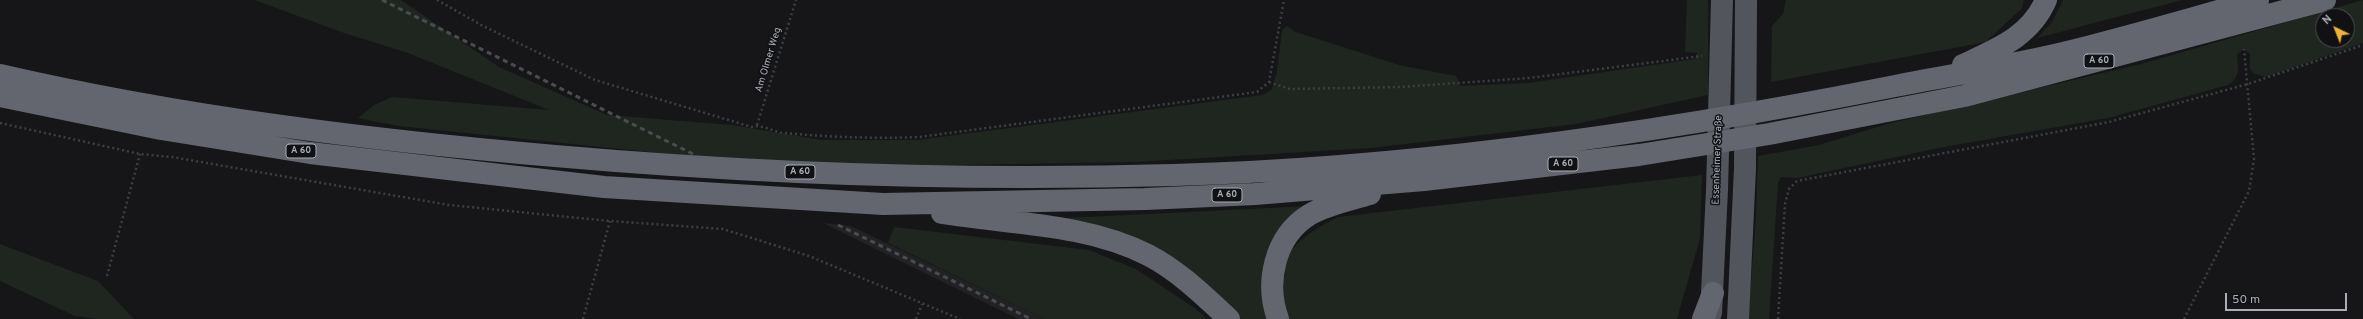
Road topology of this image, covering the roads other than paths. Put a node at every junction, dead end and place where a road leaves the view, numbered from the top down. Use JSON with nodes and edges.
{"nodes":[{"id":1,"x":1722,"y":0,"type":"edge"},
{"id":2,"x":1746,"y":0,"type":"edge"},
{"id":3,"x":2046,"y":0,"type":"edge"},
{"id":4,"x":2258,"y":0,"type":"edge"},
{"id":5,"x":2325,"y":0,"type":"edge"},
{"id":6,"x":0,"y":75,"type":"edge"},
{"id":7,"x":1933,"y":79,"type":"junction"},
{"id":8,"x":0,"y":96,"type":"edge"},
{"id":9,"x":1424,"y":180,"type":"junction"},
{"id":10,"x":883,"y":204,"type":"junction"},
{"id":11,"x":1713,"y":293,"type":"junction"},
{"id":12,"x":1229,"y":319,"type":"edge"},
{"id":13,"x":1278,"y":319,"type":"edge"},
{"id":14,"x":1703,"y":319,"type":"edge"},
{"id":15,"x":1710,"y":319,"type":"edge"},
{"id":16,"x":1738,"y":319,"type":"edge"}],
"edges":[{"from":1,"to":11,"type":"main road","name":"Essenheimer Straße"},
{"from":2,"to":16,"type":"main road"},
{"from":3,"to":7,"type":"highway"},
{"from":4,"to":7,"type":"highway","number":"A 60"},
{"from":5,"to":9,"type":"highway","number":"A 60"},
{"from":6,"to":7,"type":"highway","number":"A 60"},
{"from":8,"to":10,"type":"highway","number":"A 60"},
{"from":9,"to":10,"type":"highway","number":"A 60"},
{"from":9,"to":13,"type":"highway"},
{"from":10,"to":12,"type":"highway"},
{"from":11,"to":14,"type":"highway"},
{"from":11,"to":15,"type":"main road","name":"Essenheimer Straße"}]}
